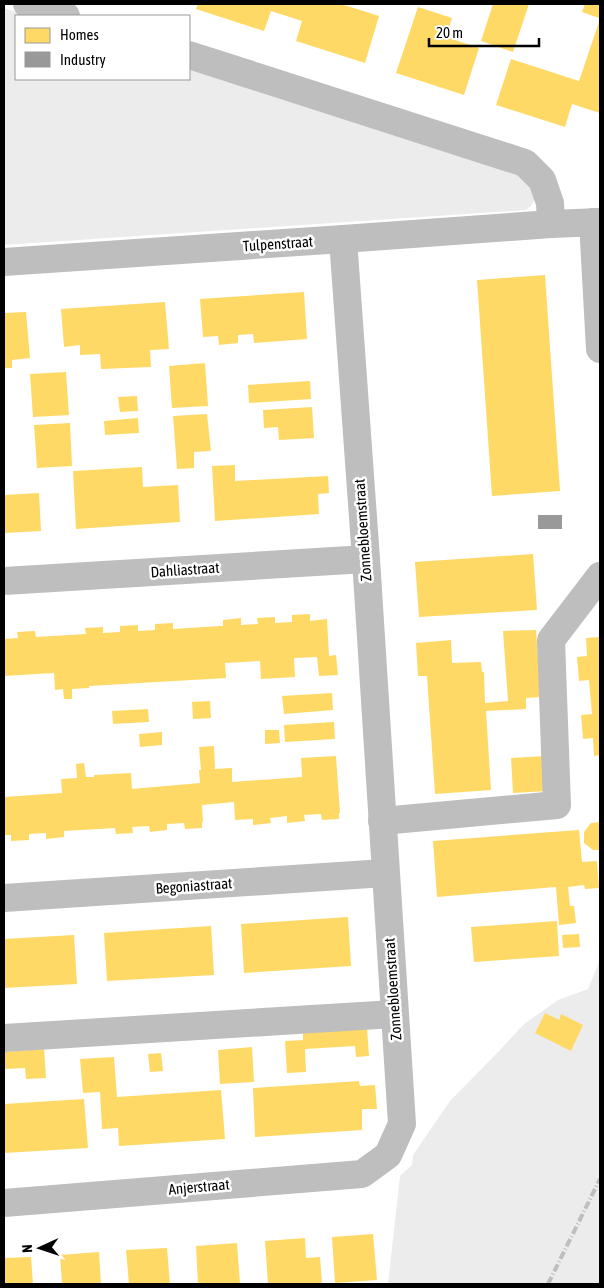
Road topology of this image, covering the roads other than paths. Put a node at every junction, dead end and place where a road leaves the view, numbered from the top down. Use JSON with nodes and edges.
{"nodes":[{"id":1,"x":27,"y":4,"type":"edge"},
{"id":2,"x":63,"y":15,"type":"edge"},
{"id":3,"x":190,"y":55,"type":"edge"},
{"id":4,"x":597,"y":222,"type":"edge"},
{"id":5,"x":551,"y":224,"type":"junction"},
{"id":6,"x":343,"y":239,"type":"junction"},
{"id":7,"x":4,"y":262,"type":"edge"},
{"id":8,"x":600,"y":349,"type":"edge"},
{"id":9,"x":366,"y":559,"type":"junction"},
{"id":10,"x":600,"y":576,"type":"edge"},
{"id":11,"x":4,"y":581,"type":"edge"},
{"id":12,"x":382,"y":822,"type":"junction"},
{"id":13,"x":385,"y":873,"type":"junction"},
{"id":14,"x":4,"y":898,"type":"edge"},
{"id":15,"x":394,"y":1014,"type":"junction"},
{"id":16,"x":4,"y":1038,"type":"edge"},
{"id":17,"x":388,"y":1155,"type":"joint"},
{"id":18,"x":4,"y":1203,"type":"edge"}],
"edges":[{"from":1,"to":2,"type":"street"},
{"from":3,"to":5,"type":"street"},
{"from":4,"to":5,"type":"street","name":"Tulpenstraat"},
{"from":4,"to":8,"type":"street"},
{"from":5,"to":6,"type":"street","name":"Tulpenstraat"},
{"from":6,"to":7,"type":"street","name":"Tulpenstraat"},
{"from":6,"to":9,"type":"street","name":"Zonnebloemstraat"},
{"from":9,"to":11,"type":"street","name":"Dahliastraat"},
{"from":9,"to":12,"type":"street","name":"Zonnebloemstraat"},
{"from":10,"to":12,"type":"street"},
{"from":12,"to":13,"type":"street","name":"Zonnebloemstraat"},
{"from":13,"to":14,"type":"street","name":"Begoniastraat"},
{"from":13,"to":15,"type":"street","name":"Zonnebloemstraat"},
{"from":15,"to":16,"type":"street"},
{"from":15,"to":17,"type":"street","name":"Zonnebloemstraat"},
{"from":17,"to":18,"type":"street","name":"Anjerstraat"}]}
